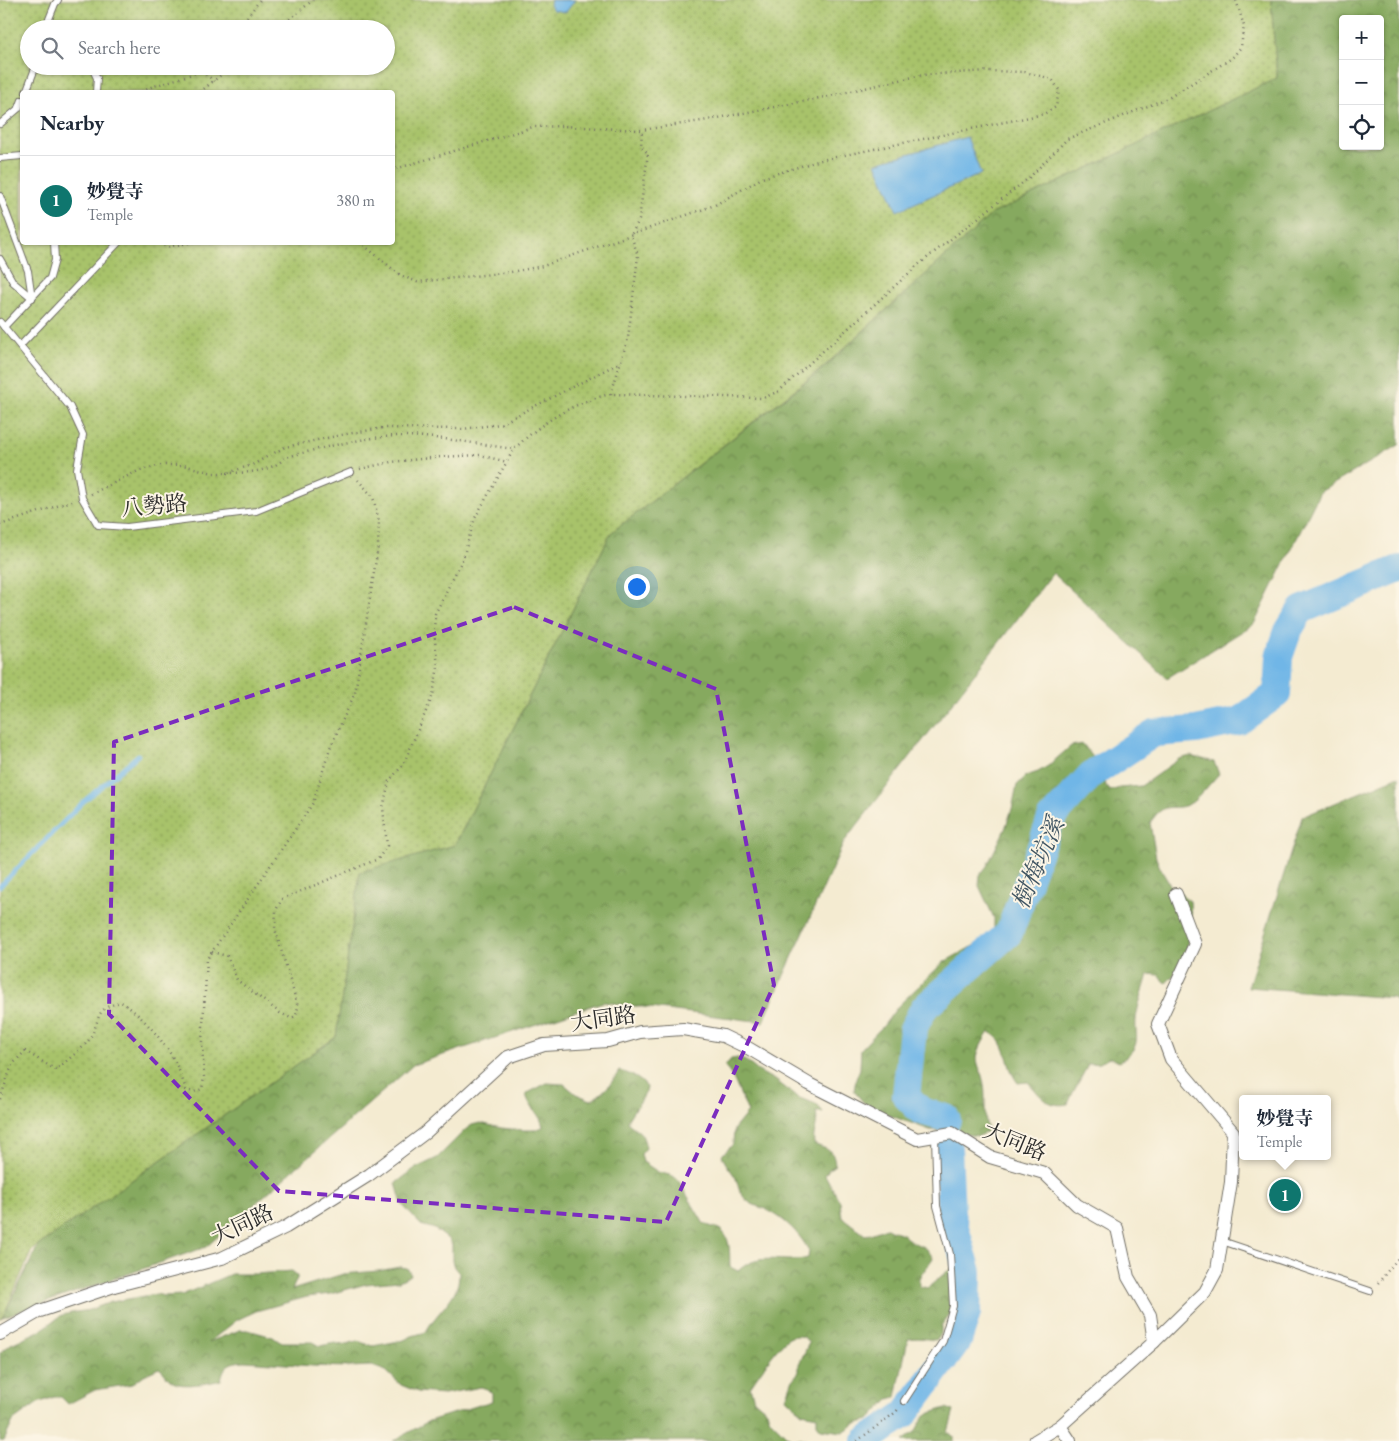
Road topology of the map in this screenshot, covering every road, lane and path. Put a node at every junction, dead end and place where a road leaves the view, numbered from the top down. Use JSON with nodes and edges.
{"nodes":[{"id":1,"x":58,"y":0,"type":"edge"},
{"id":2,"x":260,"y":0,"type":"edge"},
{"id":3,"x":313,"y":0,"type":"edge"},
{"id":4,"x":1236,"y":0,"type":"edge"},
{"id":5,"x":50,"y":20,"type":"edge"},
{"id":6,"x":245,"y":20,"type":"edge"},
{"id":7,"x":289,"y":20,"type":"edge"},
{"id":8,"x":33,"y":75,"type":"edge"},
{"id":9,"x":96,"y":75,"type":"edge"},
{"id":10,"x":187,"y":75,"type":"edge"},
{"id":11,"x":207,"y":75,"type":"edge"},
{"id":12,"x":221,"y":75,"type":"edge"},
{"id":13,"x":214,"y":81,"type":"junction"},
{"id":14,"x":27,"y":90,"type":"edge"},
{"id":15,"x":96,"y":90,"type":"edge"},
{"id":16,"x":145,"y":90,"type":"edge"},
{"id":17,"x":203,"y":90,"type":"edge"},
{"id":18,"x":20,"y":105,"type":"edge"},
{"id":19,"x":0,"y":124,"type":"edge"},
{"id":20,"x":642,"y":130,"type":"junction"},
{"id":21,"x":20,"y":157,"type":"edge"},
{"id":22,"x":0,"y":158,"type":"edge"},
{"id":23,"x":395,"y":169,"type":"edge"},
{"id":24,"x":0,"y":196,"type":"edge"},
{"id":25,"x":631,"y":234,"type":"junction"},
{"id":26,"x":54,"y":245,"type":"edge"},
{"id":27,"x":116,"y":245,"type":"edge"},
{"id":28,"x":164,"y":245,"type":"edge"},
{"id":29,"x":177,"y":245,"type":"edge"},
{"id":30,"x":364,"y":245,"type":"edge"},
{"id":31,"x":0,"y":259,"type":"edge"},
{"id":32,"x":32,"y":298,"type":"junction"},
{"id":33,"x":2,"y":325,"type":"edge"},
{"id":34,"x":20,"y":346,"type":"junction"},
{"id":35,"x":621,"y":362,"type":"junction"},
{"id":36,"x":611,"y":394,"type":"junction"},
{"id":37,"x":514,"y":449,"type":"junction"},
{"id":38,"x":507,"y":462,"type":"junction"},
{"id":39,"x":351,"y":472,"type":"junction"},
{"id":40,"x":227,"y":473,"type":"junction"},
{"id":41,"x":82,"y":498,"type":"junction"},
{"id":42,"x":0,"y":525,"type":"edge"},
{"id":43,"x":1176,"y":894,"type":"dead end"},
{"id":44,"x":212,"y":952,"type":"junction"},
{"id":45,"x":0,"y":1099,"type":"edge"},
{"id":46,"x":935,"y":1136,"type":"junction"},
{"id":47,"x":1220,"y":1240,"type":"junction"},
{"id":48,"x":1399,"y":1257,"type":"edge"},
{"id":49,"x":1370,"y":1291,"type":"joint"},
{"id":50,"x":0,"y":1334,"type":"edge"},
{"id":51,"x":1154,"y":1342,"type":"junction"},
{"id":52,"x":904,"y":1401,"type":"joint"},
{"id":53,"x":1060,"y":1426,"type":"junction"},
{"id":54,"x":857,"y":1441,"type":"edge"},
{"id":55,"x":1034,"y":1441,"type":"edge"},
{"id":56,"x":1070,"y":1441,"type":"edge"}],
"edges":[{"from":1,"to":5,"type":"lane"},
{"from":2,"to":6,"type":"path"},
{"from":3,"to":7,"type":"path"},
{"from":4,"to":36,"type":"path"},
{"from":8,"to":14,"type":"lane"},
{"from":9,"to":15,"type":"lane"},
{"from":10,"to":16,"type":"path"},
{"from":11,"to":13,"type":"path"},
{"from":12,"to":13,"type":"path"},
{"from":13,"to":17,"type":"path"},
{"from":18,"to":19,"type":"lane"},
{"from":20,"to":23,"type":"path"},
{"from":20,"to":25,"type":"path"},
{"from":20,"to":25,"type":"path"},
{"from":21,"to":22,"type":"lane"},
{"from":24,"to":32,"type":"lane"},
{"from":25,"to":30,"type":"path"},
{"from":25,"to":35,"type":"path"},
{"from":26,"to":32,"type":"lane"},
{"from":27,"to":34,"type":"lane"},
{"from":28,"to":29,"type":"path"},
{"from":31,"to":32,"type":"lane"},
{"from":32,"to":33,"type":"lane"},
{"from":33,"to":34,"type":"lane","name":"八勢路"},
{"from":34,"to":41,"type":"lane","name":"八勢路"},
{"from":35,"to":36,"type":"path"},
{"from":35,"to":40,"type":"path"},
{"from":36,"to":37,"type":"path"},
{"from":37,"to":38,"type":"path"},
{"from":37,"to":40,"type":"path"},
{"from":38,"to":39,"type":"path"},
{"from":38,"to":44,"type":"path"},
{"from":39,"to":41,"type":"lane","name":"八勢路"},
{"from":39,"to":44,"type":"path"},
{"from":40,"to":41,"type":"path"},
{"from":41,"to":42,"type":"path"},
{"from":43,"to":47,"type":"street"},
{"from":44,"to":45,"type":"path"},
{"from":46,"to":50,"type":"street","name":"大同路"},
{"from":46,"to":51,"type":"street","name":"大同路"},
{"from":46,"to":52,"type":"lane"},
{"from":47,"to":49,"type":"lane"},
{"from":47,"to":51,"type":"street"},
{"from":48,"to":49,"type":"path"},
{"from":51,"to":53,"type":"street"},
{"from":52,"to":54,"type":"path"},
{"from":53,"to":55,"type":"street"},
{"from":53,"to":56,"type":"street"}]}
